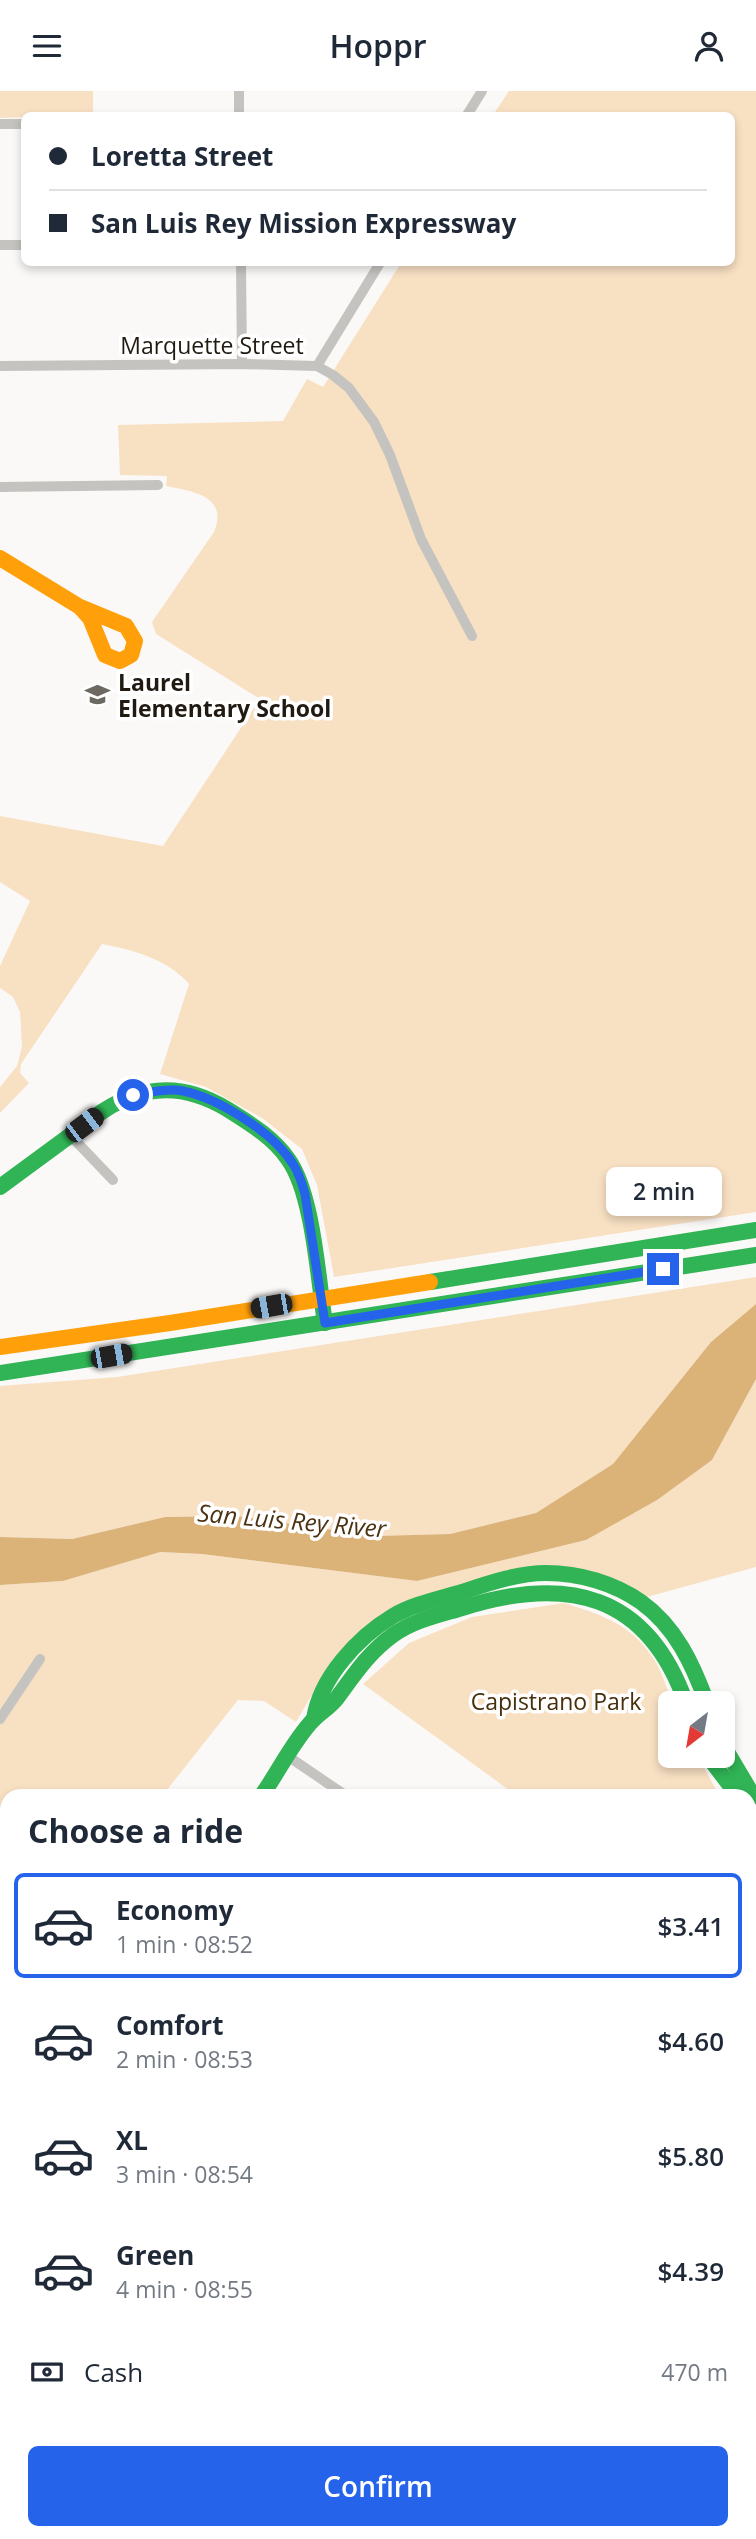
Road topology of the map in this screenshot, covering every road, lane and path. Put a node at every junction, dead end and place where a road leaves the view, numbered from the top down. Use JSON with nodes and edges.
{"nodes":[{"id":1,"x":239,"y":91,"type":"edge"},
{"id":2,"x":482,"y":91,"type":"edge"},
{"id":3,"x":239,"y":112,"type":"edge"},
{"id":4,"x":469,"y":112,"type":"edge"},
{"id":5,"x":0,"y":124,"type":"edge"},
{"id":6,"x":21,"y":124,"type":"edge"},
{"id":7,"x":0,"y":245,"type":"edge"},
{"id":8,"x":21,"y":245,"type":"edge"},
{"id":9,"x":241,"y":266,"type":"edge"},
{"id":10,"x":378,"y":266,"type":"edge"},
{"id":11,"x":242,"y":364,"type":"junction"},
{"id":12,"x":0,"y":366,"type":"edge"},
{"id":13,"x":317,"y":366,"type":"junction"},
{"id":14,"x":158,"y":485,"type":"dead end"},
{"id":15,"x":0,"y":487,"type":"edge"},
{"id":16,"x":0,"y":558,"type":"edge"},
{"id":17,"x":79,"y":607,"type":"dead end"},
{"id":18,"x":472,"y":636,"type":"dead end"},
{"id":19,"x":70,"y":1135,"type":"junction"},
{"id":20,"x":113,"y":1179,"type":"dead end"},
{"id":21,"x":0,"y":1187,"type":"edge"},
{"id":22,"x":756,"y":1230,"type":"edge"},
{"id":23,"x":756,"y":1255,"type":"edge"},
{"id":24,"x":321,"y":1297,"type":"junction"},
{"id":25,"x":325,"y":1323,"type":"junction"},
{"id":26,"x":0,"y":1347,"type":"edge"},
{"id":27,"x":0,"y":1373,"type":"edge"},
{"id":28,"x":40,"y":1659,"type":"dead end"},
{"id":29,"x":681,"y":1691,"type":"edge"},
{"id":30,"x":703,"y":1691,"type":"edge"},
{"id":31,"x":0,"y":1719,"type":"edge"},
{"id":32,"x":314,"y":1719,"type":"junction"},
{"id":33,"x":289,"y":1756,"type":"junction"},
{"id":34,"x":735,"y":1763,"type":"edge"},
{"id":35,"x":717,"y":1768,"type":"edge"},
{"id":36,"x":266,"y":1789,"type":"edge"},
{"id":37,"x":336,"y":1789,"type":"edge"},
{"id":38,"x":743,"y":1789,"type":"edge"},
{"id":39,"x":752,"y":1789,"type":"edge"}],
"edges":[{"from":1,"to":3,"type":"street"},
{"from":2,"to":4,"type":"street"},
{"from":5,"to":6,"type":"street"},
{"from":7,"to":8,"type":"street"},
{"from":9,"to":11,"type":"street"},
{"from":10,"to":13,"type":"street"},
{"from":11,"to":12,"type":"street","name":"Marquette Street"},
{"from":11,"to":13,"type":"street","name":"Marquette Street"},
{"from":13,"to":18,"type":"street","name":"Marquette Street"},
{"from":14,"to":15,"type":"street"},
{"from":16,"to":17,"type":"main road"},
{"from":19,"to":20,"type":"street"},
{"from":19,"to":21,"type":"main road"},
{"from":19,"to":24,"type":"main road"},
{"from":22,"to":24,"type":"main road"},
{"from":23,"to":25,"type":"main road"},
{"from":24,"to":25,"type":"main road"},
{"from":24,"to":26,"type":"main road"},
{"from":25,"to":27,"type":"main road"},
{"from":28,"to":31,"type":"street"},
{"from":29,"to":32,"type":"main road"},
{"from":30,"to":32,"type":"main road"},
{"from":32,"to":33,"type":"main road"},
{"from":33,"to":36,"type":"main road"},
{"from":33,"to":37,"type":"street"},
{"from":34,"to":39,"type":"main road"},
{"from":35,"to":38,"type":"main road"}]}
